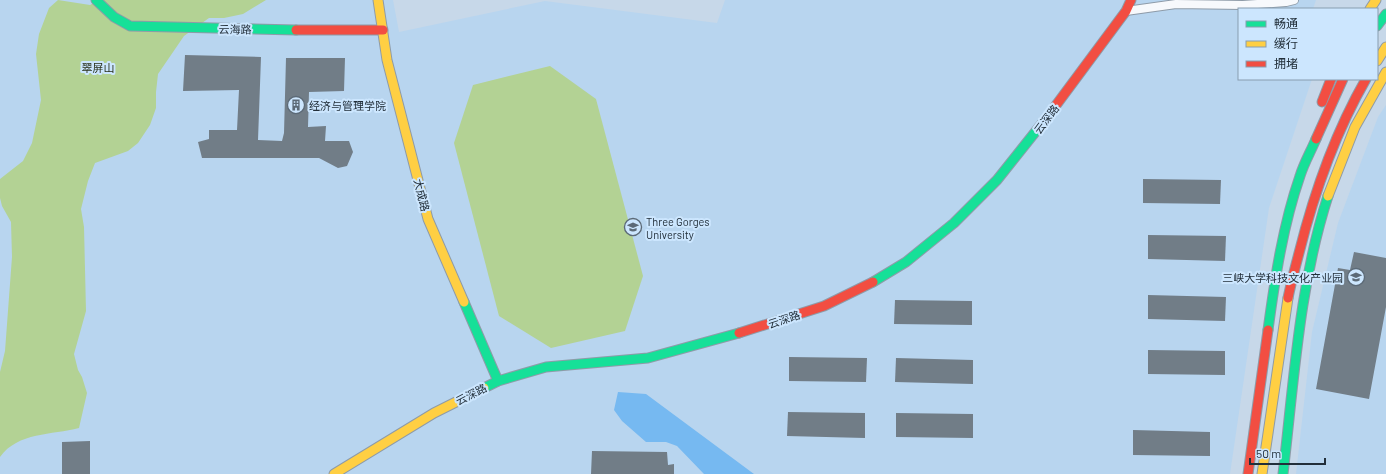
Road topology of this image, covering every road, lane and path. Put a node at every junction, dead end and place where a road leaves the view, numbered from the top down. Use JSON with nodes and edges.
{"nodes":[{"id":1,"x":96,"y":0,"type":"edge"},
{"id":2,"x":378,"y":0,"type":"edge"},
{"id":3,"x":1131,"y":0,"type":"edge"},
{"id":4,"x":1294,"y":0,"type":"edge"},
{"id":5,"x":1126,"y":11,"type":"junction"},
{"id":6,"x":1386,"y":14,"type":"edge"},
{"id":7,"x":1378,"y":25,"type":"edge"},
{"id":8,"x":383,"y":30,"type":"junction"},
{"id":9,"x":1386,"y":47,"type":"edge"},
{"id":10,"x":1378,"y":59,"type":"edge"},
{"id":11,"x":1386,"y":72,"type":"edge"},
{"id":12,"x":1331,"y":80,"type":"edge"},
{"id":13,"x":1343,"y":80,"type":"edge"},
{"id":14,"x":1365,"y":80,"type":"edge"},
{"id":15,"x":1318,"y":133,"type":"junction"},
{"id":16,"x":498,"y":380,"type":"junction"},
{"id":17,"x":334,"y":474,"type":"edge"},
{"id":18,"x":1248,"y":474,"type":"edge"},
{"id":19,"x":1262,"y":474,"type":"edge"},
{"id":20,"x":1283,"y":474,"type":"edge"}],
"edges":[{"from":1,"to":8,"type":"main road","name":"云海路"},
{"from":2,"to":8,"type":"main road","name":"大成路"},
{"from":3,"to":5,"type":"main road","name":"云深路"},
{"from":4,"to":5,"type":"street"},
{"from":5,"to":16,"type":"main road","name":"云深路"},
{"from":6,"to":7,"type":"main road"},
{"from":8,"to":16,"type":"main road","name":"大成路"},
{"from":9,"to":10,"type":"main road"},
{"from":11,"to":20,"type":"main road"},
{"from":12,"to":15,"type":"main road"},
{"from":13,"to":15,"type":"main road"},
{"from":14,"to":19,"type":"main road"},
{"from":15,"to":18,"type":"main road"},
{"from":16,"to":17,"type":"main road","name":"云深路"}]}
